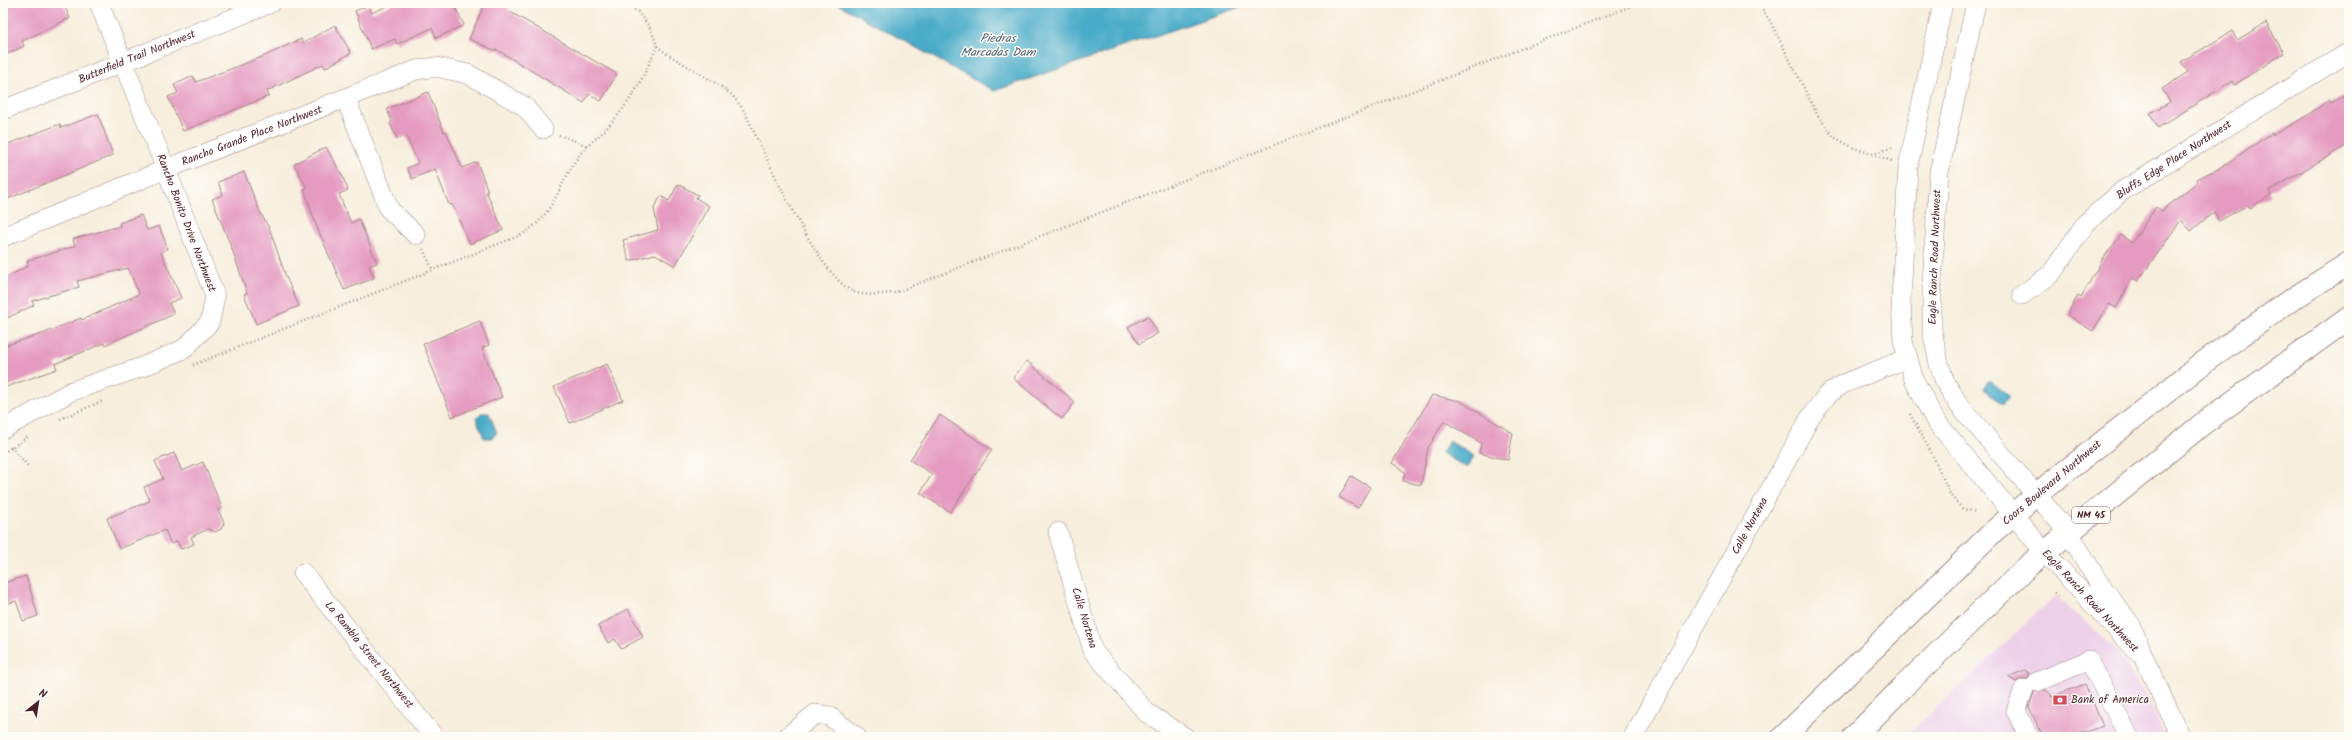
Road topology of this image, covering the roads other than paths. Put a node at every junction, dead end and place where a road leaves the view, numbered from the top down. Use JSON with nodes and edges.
{"nodes":[{"id":1,"x":99,"y":3,"type":"edge"},
{"id":2,"x":271,"y":3,"type":"edge"},
{"id":3,"x":1943,"y":3,"type":"edge"},
{"id":4,"x":1976,"y":3,"type":"edge"},
{"id":5,"x":2349,"y":52,"type":"edge"},
{"id":6,"x":122,"y":64,"type":"junction"},
{"id":7,"x":346,"y":99,"type":"junction"},
{"id":8,"x":3,"y":110,"type":"edge"},
{"id":9,"x":543,"y":129,"type":"road end"},
{"id":10,"x":166,"y":169,"type":"junction"},
{"id":11,"x":416,"y":234,"type":"road end"},
{"id":12,"x":3,"y":238,"type":"edge"},
{"id":13,"x":2349,"y":263,"type":"edge"},
{"id":14,"x":2022,"y":295,"type":"dead end"},
{"id":15,"x":2349,"y":318,"type":"edge"},
{"id":16,"x":1908,"y":358,"type":"junction"},
{"id":17,"x":5,"y":436,"type":"edge"},
{"id":18,"x":2037,"y":494,"type":"junction"},
{"id":19,"x":2013,"y":515,"type":"junction"},
{"id":20,"x":1058,"y":532,"type":"dead end"},
{"id":21,"x":2069,"y":534,"type":"junction"},
{"id":22,"x":2044,"y":553,"type":"junction"},
{"id":23,"x":303,"y":573,"type":"dead end"},
{"id":24,"x":2145,"y":660,"type":"junction"},
{"id":25,"x":2176,"y":736,"type":"edge"},
{"id":26,"x":434,"y":737,"type":"edge"},
{"id":27,"x":787,"y":737,"type":"edge"},
{"id":28,"x":857,"y":737,"type":"edge"},
{"id":29,"x":1185,"y":737,"type":"edge"},
{"id":30,"x":1633,"y":737,"type":"edge"},
{"id":31,"x":1783,"y":737,"type":"edge"},
{"id":32,"x":1854,"y":737,"type":"edge"},
{"id":33,"x":2029,"y":737,"type":"edge"},
{"id":34,"x":2129,"y":737,"type":"edge"}],
"edges":[{"from":1,"to":6,"type":"street","name":"Rancho Bonito Drive Northwest"},
{"from":2,"to":6,"type":"street","name":"Butterfield Trail Northwest"},
{"from":3,"to":16,"type":"street","name":"Eagle Ranch Road Northwest"},
{"from":4,"to":18,"type":"street","name":"Eagle Ranch Road Northwest"},
{"from":5,"to":14,"type":"street","name":"Bluffs Edge Place Northwest"},
{"from":6,"to":8,"type":"street","name":"Butterfield Trail Northwest"},
{"from":6,"to":10,"type":"street","name":"Rancho Bonito Drive Northwest"},
{"from":7,"to":9,"type":"street","name":"Rancho Grande Place Northwest"},
{"from":7,"to":10,"type":"street","name":"Rancho Grande Place Northwest"},
{"from":7,"to":11,"type":"street"},
{"from":10,"to":12,"type":"street","name":"Rancho Grande Place Northwest"},
{"from":10,"to":17,"type":"street","name":"Rancho Bonito Drive Northwest"},
{"from":13,"to":18,"type":"main road","name":"Coors Boulevard Northwest"},
{"from":15,"to":21,"type":"main road","number":"NM 45"},
{"from":16,"to":19,"type":"street","name":"Eagle Ranch Road Northwest"},
{"from":16,"to":30,"type":"street","name":"Calle Nortena"},
{"from":18,"to":19,"type":"main road","name":"Coors Boulevard Northwest"},
{"from":18,"to":21,"type":"street","name":"Eagle Ranch Road Northwest"},
{"from":19,"to":22,"type":"street","name":"Eagle Ranch Road Northwest"},
{"from":19,"to":31,"type":"main road","name":"Coors Boulevard Northwest"},
{"from":20,"to":29,"type":"street","name":"Calle Nortena"},
{"from":21,"to":22,"type":"main road","number":"NM 45"},
{"from":21,"to":24,"type":"street","name":"Eagle Ranch Road Northwest"},
{"from":22,"to":24,"type":"street","name":"Eagle Ranch Road Northwest"},
{"from":22,"to":32,"type":"main road","number":"NM 45"},
{"from":23,"to":26,"type":"street","name":"La Rambla Street Northwest"},
{"from":24,"to":25,"type":"street"},
{"from":27,"to":28,"type":"street"},
{"from":33,"to":34,"type":"street"}]}
